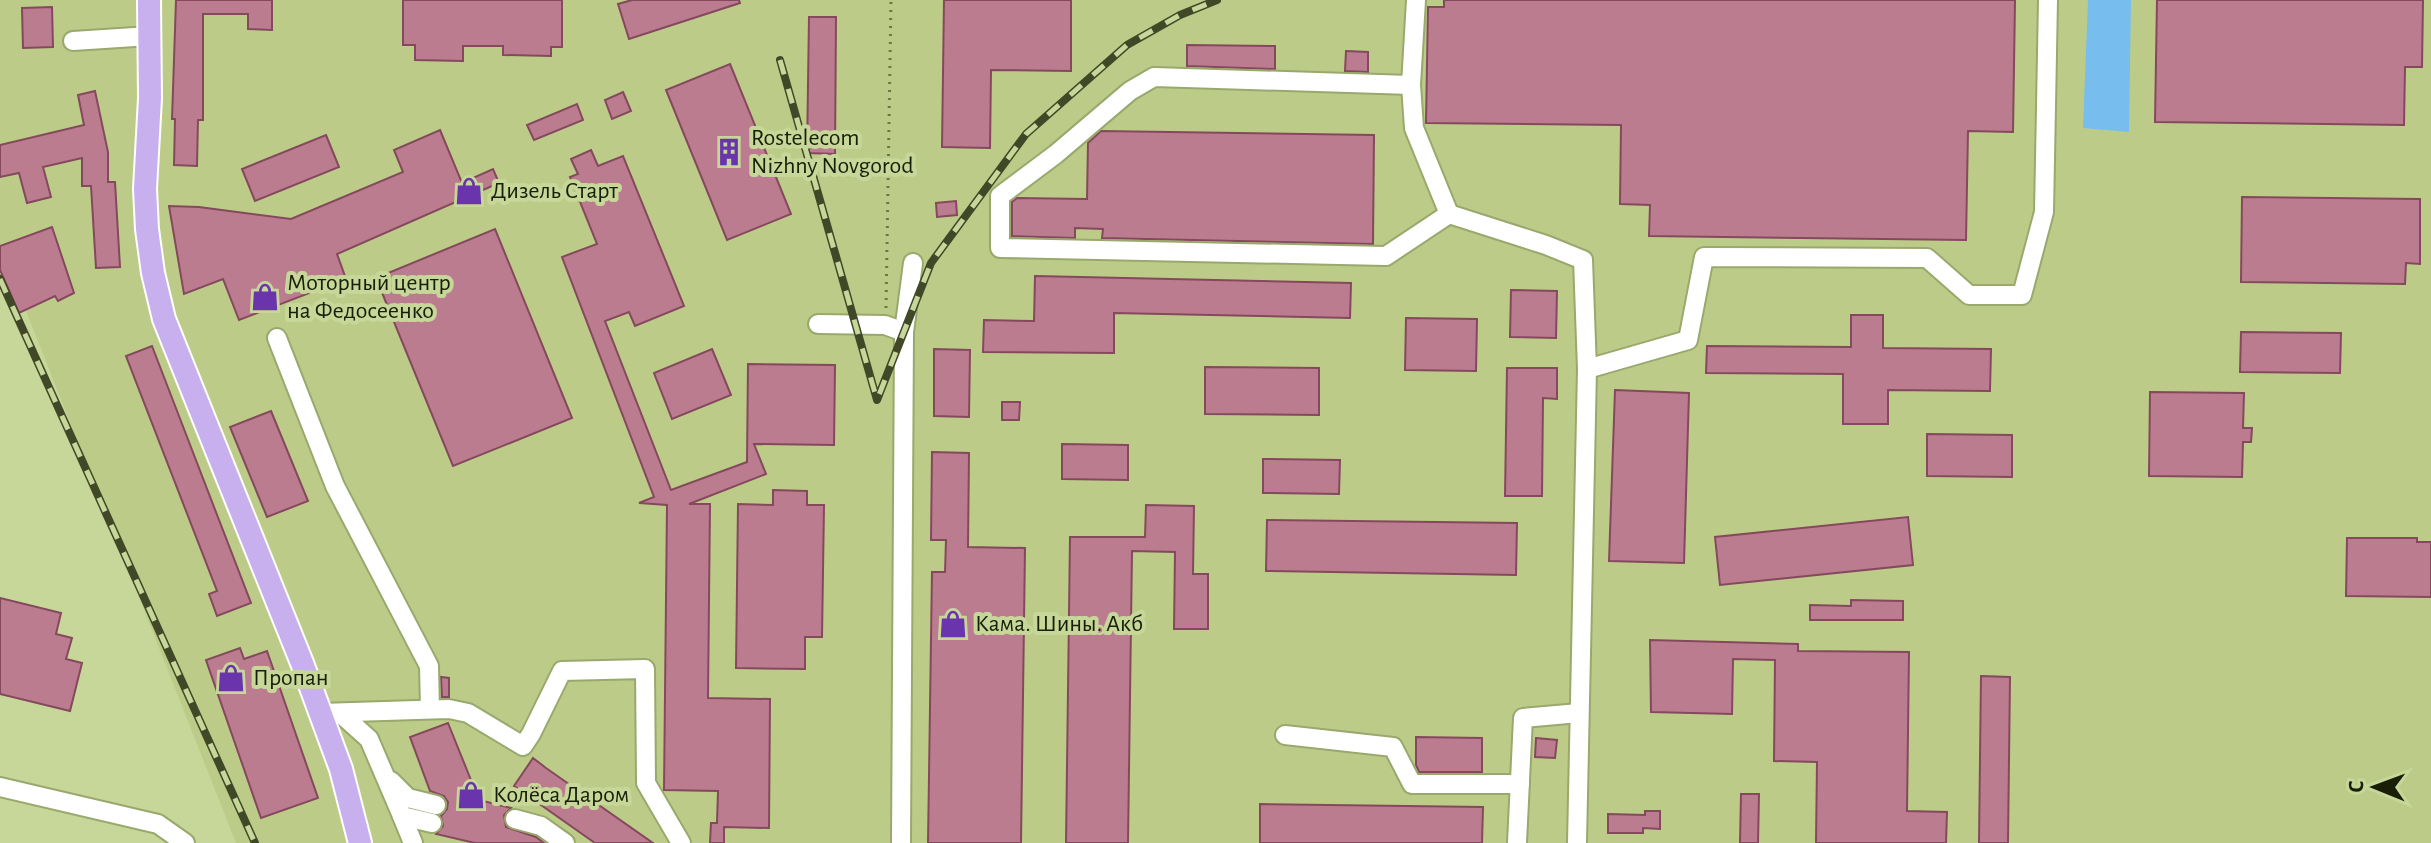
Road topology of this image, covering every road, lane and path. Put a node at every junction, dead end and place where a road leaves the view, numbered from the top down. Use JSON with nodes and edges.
{"nodes":[{"id":1,"x":149,"y":0,"type":"edge"},
{"id":2,"x":891,"y":0,"type":"edge"},
{"id":3,"x":1416,"y":0,"type":"edge"},
{"id":4,"x":2048,"y":0,"type":"edge"},
{"id":5,"x":150,"y":36,"type":"junction"},
{"id":6,"x":73,"y":41,"type":"dead end"},
{"id":7,"x":1411,"y":85,"type":"junction"},
{"id":8,"x":1449,"y":214,"type":"junction"},
{"id":9,"x":913,"y":263,"type":"dead end"},
{"id":10,"x":818,"y":324,"type":"dead end"},
{"id":11,"x":885,"y":325,"type":"junction"},
{"id":12,"x":904,"y":332,"type":"junction"},
{"id":13,"x":277,"y":338,"type":"dead end"},
{"id":14,"x":1587,"y":369,"type":"junction"},
{"id":15,"x":430,"y":709,"type":"junction"},
{"id":16,"x":330,"y":713,"type":"junction"},
{"id":17,"x":1579,"y":713,"type":"junction"},
{"id":18,"x":1285,"y":735,"type":"dead end"},
{"id":19,"x":384,"y":773,"type":"junction"},
{"id":20,"x":1520,"y":784,"type":"junction"},
{"id":21,"x":0,"y":787,"type":"edge"},
{"id":22,"x":402,"y":816,"type":"junction"},
{"id":23,"x":515,"y":819,"type":"dead end"},
{"id":24,"x":185,"y":843,"type":"edge"},
{"id":25,"x":360,"y":843,"type":"edge"},
{"id":26,"x":413,"y":843,"type":"edge"},
{"id":27,"x":565,"y":843,"type":"edge"},
{"id":28,"x":681,"y":843,"type":"edge"},
{"id":29,"x":901,"y":843,"type":"edge"},
{"id":30,"x":1517,"y":843,"type":"edge"},
{"id":31,"x":1577,"y":843,"type":"edge"}],
"edges":[{"from":1,"to":5,"type":"main road"},
{"from":2,"to":11,"type":"path"},
{"from":3,"to":7,"type":"lane"},
{"from":4,"to":14,"type":"lane"},
{"from":5,"to":6,"type":"lane"},
{"from":5,"to":16,"type":"main road"},
{"from":7,"to":8,"type":"lane"},
{"from":7,"to":8,"type":"lane"},
{"from":8,"to":14,"type":"lane"},
{"from":9,"to":12,"type":"lane"},
{"from":10,"to":11,"type":"lane"},
{"from":11,"to":12,"type":"lane"},
{"from":12,"to":29,"type":"lane"},
{"from":13,"to":15,"type":"lane"},
{"from":14,"to":17,"type":"lane"},
{"from":15,"to":16,"type":"lane"},
{"from":15,"to":28,"type":"lane"},
{"from":16,"to":19,"type":"lane"},
{"from":16,"to":25,"type":"main road"},
{"from":17,"to":20,"type":"lane"},
{"from":17,"to":31,"type":"lane"},
{"from":18,"to":20,"type":"lane"},
{"from":19,"to":22,"type":"lane"},
{"from":19,"to":22,"type":"lane"},
{"from":20,"to":30,"type":"lane"},
{"from":21,"to":24,"type":"lane"},
{"from":22,"to":26,"type":"lane"},
{"from":23,"to":27,"type":"lane"}]}
